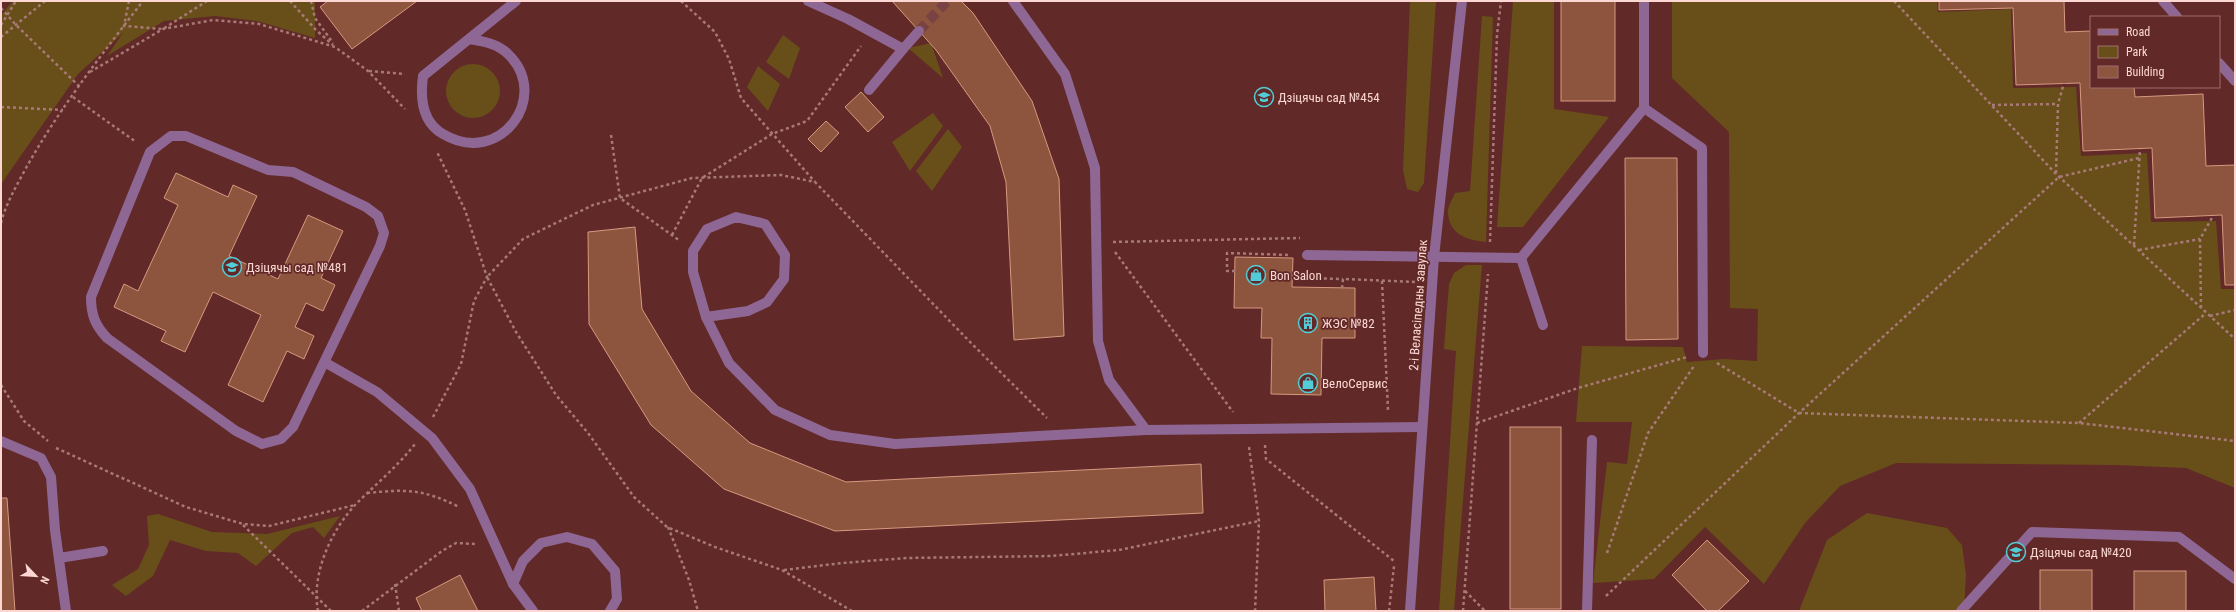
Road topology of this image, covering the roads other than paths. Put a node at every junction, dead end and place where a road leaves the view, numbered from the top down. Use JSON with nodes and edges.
{"nodes":[{"id":1,"x":516,"y":1,"type":"edge"},
{"id":2,"x":808,"y":1,"type":"edge"},
{"id":3,"x":1013,"y":1,"type":"edge"},
{"id":4,"x":1462,"y":1,"type":"edge"},
{"id":5,"x":1644,"y":1,"type":"edge"},
{"id":6,"x":2163,"y":1,"type":"edge"},
{"id":7,"x":2176,"y":16,"type":"edge"},
{"id":8,"x":919,"y":31,"type":"tunnel mouth"},
{"id":9,"x":469,"y":38,"type":"junction"},
{"id":10,"x":903,"y":49,"type":"junction"},
{"id":11,"x":2220,"y":64,"type":"edge"},
{"id":12,"x":2235,"y":80,"type":"edge"},
{"id":13,"x":870,"y":90,"type":"dead end"},
{"id":14,"x":1644,"y":108,"type":"junction"},
{"id":15,"x":1307,"y":255,"type":"dead end"},
{"id":16,"x":1434,"y":257,"type":"junction"},
{"id":17,"x":1521,"y":258,"type":"junction"},
{"id":18,"x":706,"y":317,"type":"junction"},
{"id":19,"x":1543,"y":325,"type":"dead end"},
{"id":20,"x":1703,"y":353,"type":"road end"},
{"id":21,"x":326,"y":363,"type":"junction"},
{"id":22,"x":1422,"y":427,"type":"junction"},
{"id":23,"x":1146,"y":430,"type":"junction"},
{"id":24,"x":1592,"y":440,"type":"dead end"},
{"id":25,"x":1,"y":441,"type":"edge"},
{"id":26,"x":103,"y":551,"type":"dead end"},
{"id":27,"x":59,"y":558,"type":"junction"},
{"id":28,"x":2235,"y":580,"type":"edge"},
{"id":29,"x":513,"y":584,"type":"junction"},
{"id":30,"x":66,"y":611,"type":"edge"},
{"id":31,"x":533,"y":611,"type":"edge"},
{"id":32,"x":610,"y":611,"type":"edge"},
{"id":33,"x":1410,"y":611,"type":"edge"},
{"id":34,"x":1587,"y":611,"type":"edge"},
{"id":35,"x":1961,"y":611,"type":"edge"}],
"edges":[{"from":1,"to":9,"type":"street"},
{"from":2,"to":10,"type":"street"},
{"from":3,"to":23,"type":"street"},
{"from":4,"to":16,"type":"street","name":"2-і Веласіпедны завулак"},
{"from":5,"to":14,"type":"street"},
{"from":6,"to":7,"type":"street"},
{"from":8,"to":10,"type":"street"},
{"from":9,"to":9,"type":"street"},
{"from":10,"to":13,"type":"street"},
{"from":11,"to":12,"type":"street"},
{"from":14,"to":17,"type":"street"},
{"from":14,"to":20,"type":"street"},
{"from":15,"to":16,"type":"street"},
{"from":16,"to":17,"type":"street"},
{"from":16,"to":22,"type":"street","name":"2-і Веласіпедны завулак"},
{"from":17,"to":19,"type":"street"},
{"from":18,"to":18,"type":"street"},
{"from":18,"to":23,"type":"street"},
{"from":21,"to":21,"type":"street"},
{"from":21,"to":29,"type":"street"},
{"from":22,"to":23,"type":"street"},
{"from":22,"to":33,"type":"street","name":"2-і Веласіпедны завулак"},
{"from":24,"to":34,"type":"street"},
{"from":25,"to":27,"type":"street"},
{"from":26,"to":27,"type":"street"},
{"from":27,"to":30,"type":"street"},
{"from":28,"to":35,"type":"street"},
{"from":29,"to":31,"type":"street"},
{"from":29,"to":32,"type":"street"}]}
